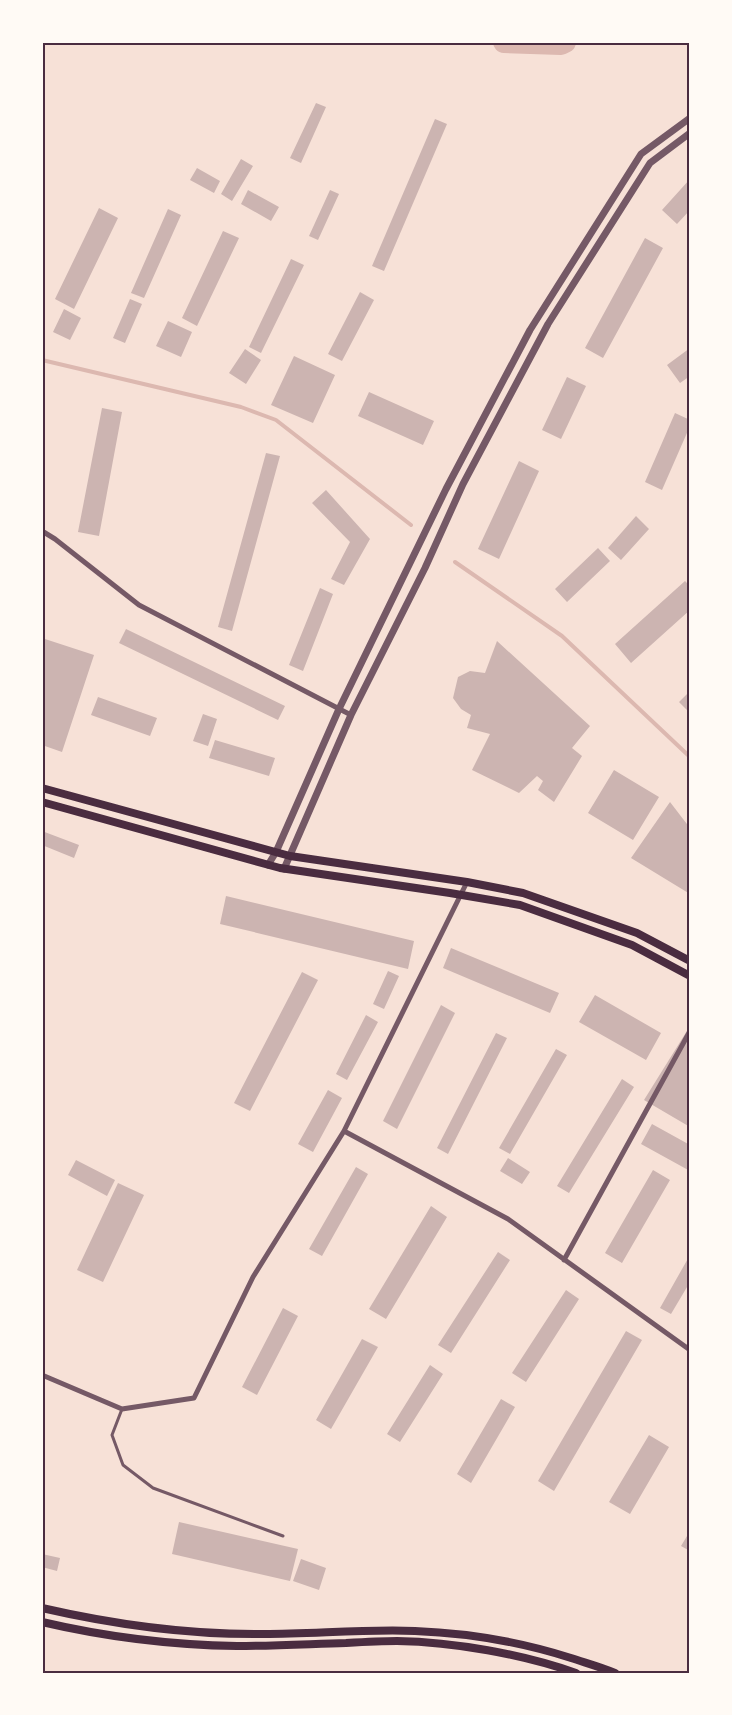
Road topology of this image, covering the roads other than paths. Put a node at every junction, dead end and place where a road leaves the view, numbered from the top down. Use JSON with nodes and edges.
{"nodes":[{"id":1,"x":690,"y":118,"type":"edge"},
{"id":2,"x":690,"y":133,"type":"edge"},
{"id":3,"x":42,"y":531,"type":"edge"},
{"id":4,"x":339,"y":709,"type":"junction"},
{"id":5,"x":351,"y":715,"type":"junction"},
{"id":6,"x":42,"y":788,"type":"edge"},
{"id":7,"x":42,"y":802,"type":"edge"},
{"id":8,"x":276,"y":852,"type":"junction"},
{"id":9,"x":290,"y":856,"type":"junction"},
{"id":10,"x":268,"y":865,"type":"junction"},
{"id":11,"x":284,"y":868,"type":"junction"},
{"id":12,"x":467,"y":882,"type":"junction"},
{"id":13,"x":460,"y":895,"type":"junction"},
{"id":14,"x":690,"y":961,"type":"edge"},
{"id":15,"x":690,"y":976,"type":"edge"},
{"id":16,"x":690,"y":1031,"type":"edge"},
{"id":17,"x":344,"y":1131,"type":"junction"},
{"id":18,"x":564,"y":1260,"type":"junction"},
{"id":19,"x":690,"y":1350,"type":"edge"},
{"id":20,"x":42,"y":1375,"type":"edge"},
{"id":21,"x":122,"y":1409,"type":"junction"},
{"id":22,"x":283,"y":1536,"type":"dead end"},
{"id":23,"x":42,"y":1608,"type":"edge"},
{"id":24,"x":42,"y":1622,"type":"edge"},
{"id":25,"x":576,"y":1673,"type":"edge"},
{"id":26,"x":615,"y":1673,"type":"edge"}],
"edges":[{"from":1,"to":4,"type":"street"},
{"from":2,"to":5,"type":"street"},
{"from":3,"to":4,"type":"street"},
{"from":4,"to":5,"type":"street"},
{"from":4,"to":8,"type":"street"},
{"from":5,"to":9,"type":"street"},
{"from":6,"to":8,"type":"main road"},
{"from":7,"to":10,"type":"main road"},
{"from":8,"to":9,"type":"main road"},
{"from":8,"to":10,"type":"street"},
{"from":9,"to":11,"type":"street"},
{"from":9,"to":12,"type":"main road"},
{"from":10,"to":11,"type":"main road"},
{"from":11,"to":13,"type":"main road"},
{"from":12,"to":13,"type":"street"},
{"from":12,"to":14,"type":"main road"},
{"from":13,"to":15,"type":"main road"},
{"from":13,"to":17,"type":"street"},
{"from":16,"to":18,"type":"street"},
{"from":17,"to":18,"type":"street"},
{"from":17,"to":21,"type":"street"},
{"from":18,"to":19,"type":"street"},
{"from":20,"to":21,"type":"street"},
{"from":21,"to":22,"type":"lane"},
{"from":23,"to":26,"type":"main road"},
{"from":24,"to":25,"type":"main road"}]}
